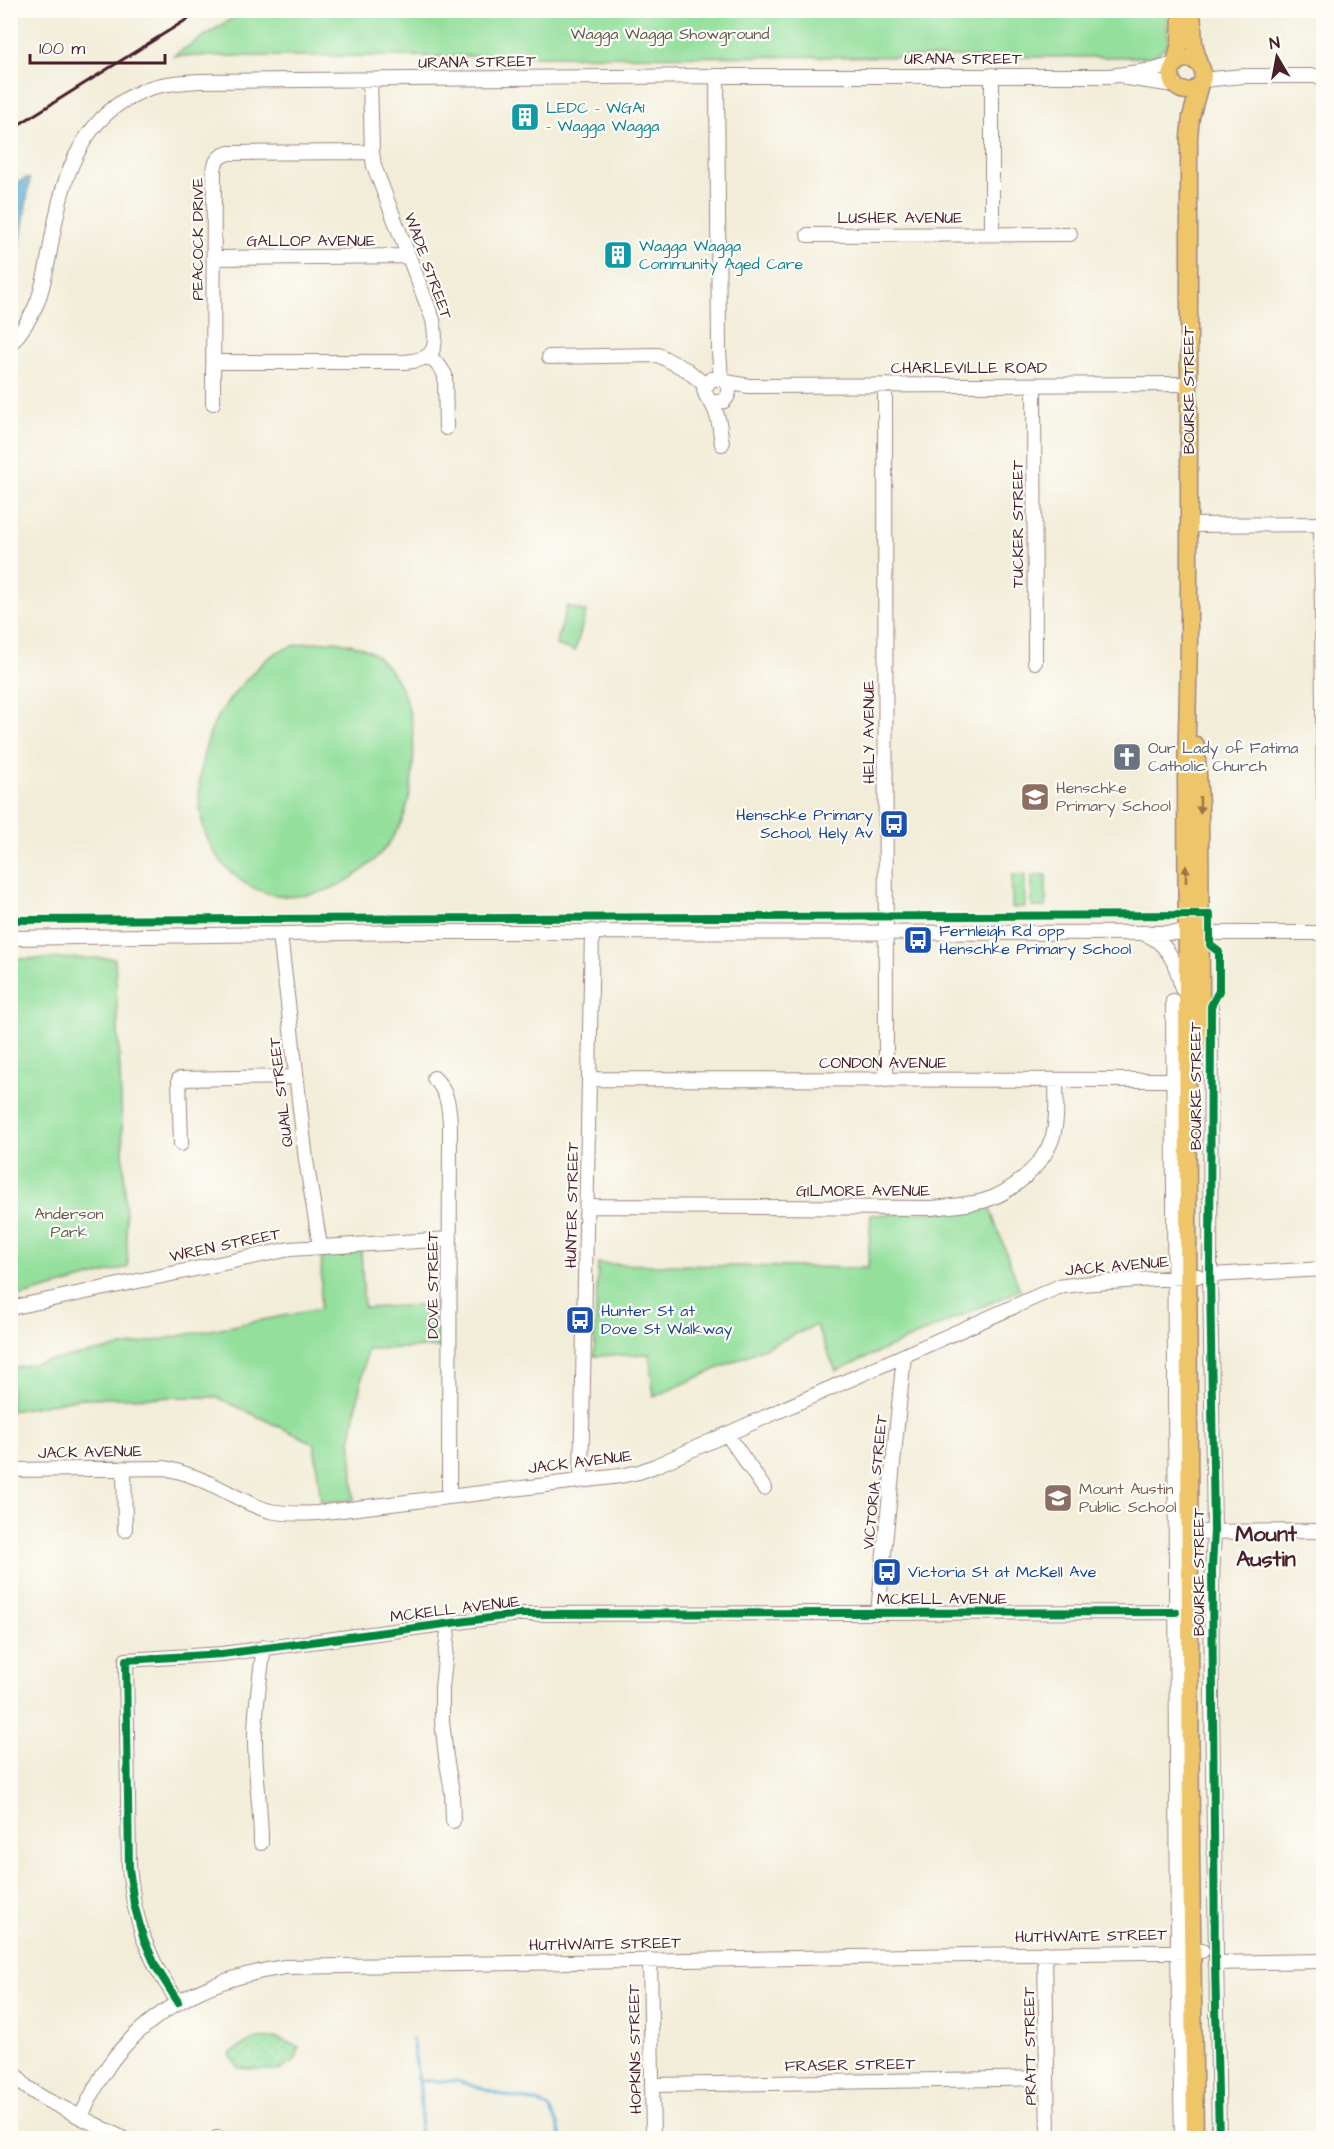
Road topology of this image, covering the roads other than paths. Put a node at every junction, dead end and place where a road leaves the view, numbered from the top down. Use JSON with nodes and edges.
{"nodes":[{"id":1,"x":1181,"y":10,"type":"edge"},
{"id":2,"x":1192,"y":10,"type":"edge"},
{"id":3,"x":1175,"y":64,"type":"junction"},
{"id":4,"x":1200,"y":74,"type":"junction"},
{"id":5,"x":992,"y":75,"type":"junction"},
{"id":6,"x":717,"y":76,"type":"junction"},
{"id":7,"x":1110,"y":76,"type":"junction"},
{"id":8,"x":1323,"y":76,"type":"edge"},
{"id":9,"x":370,"y":80,"type":"junction"},
{"id":10,"x":1176,"y":86,"type":"junction"},
{"id":11,"x":1188,"y":137,"type":"junction"},
{"id":12,"x":372,"y":152,"type":"junction"},
{"id":13,"x":992,"y":234,"type":"junction"},
{"id":14,"x":1070,"y":234,"type":"dead end"},
{"id":15,"x":808,"y":235,"type":"dead end"},
{"id":16,"x":408,"y":256,"type":"junction"},
{"id":17,"x":215,"y":258,"type":"junction"},
{"id":18,"x":10,"y":345,"type":"edge"},
{"id":19,"x":429,"y":356,"type":"junction"},
{"id":20,"x":549,"y":357,"type":"dead end"},
{"id":21,"x":213,"y":362,"type":"junction"},
{"id":22,"x":1189,"y":384,"type":"junction"},
{"id":23,"x":885,"y":385,"type":"junction"},
{"id":24,"x":1034,"y":385,"type":"junction"},
{"id":25,"x":717,"y":390,"type":"junction"},
{"id":26,"x":213,"y":403,"type":"dead end"},
{"id":27,"x":446,"y":428,"type":"dead end"},
{"id":28,"x":1322,"y":524,"type":"edge"},
{"id":29,"x":1189,"y":525,"type":"junction"},
{"id":30,"x":1035,"y":662,"type":"dead end"},
{"id":31,"x":1323,"y":798,"type":"edge"},
{"id":32,"x":886,"y":931,"type":"junction"},
{"id":33,"x":592,"y":932,"type":"junction"},
{"id":34,"x":1137,"y":932,"type":"junction"},
{"id":35,"x":1193,"y":932,"type":"junction"},
{"id":36,"x":1323,"y":933,"type":"edge"},
{"id":37,"x":280,"y":934,"type":"junction"},
{"id":38,"x":10,"y":938,"type":"edge"},
{"id":39,"x":1173,"y":1001,"type":"dead end"},
{"id":40,"x":1211,"y":1006,"type":"dead end"},
{"id":41,"x":1187,"y":1039,"type":"junction"},
{"id":42,"x":296,"y":1077,"type":"junction"},
{"id":43,"x":434,"y":1078,"type":"dead end"},
{"id":44,"x":591,"y":1079,"type":"junction"},
{"id":45,"x":886,"y":1080,"type":"junction"},
{"id":46,"x":1056,"y":1080,"type":"junction"},
{"id":47,"x":1175,"y":1080,"type":"junction"},
{"id":48,"x":1203,"y":1088,"type":"junction"},
{"id":49,"x":181,"y":1144,"type":"dead end"},
{"id":50,"x":588,"y":1206,"type":"junction"},
{"id":51,"x":450,"y":1239,"type":"junction"},
{"id":52,"x":320,"y":1246,"type":"junction"},
{"id":53,"x":1323,"y":1269,"type":"edge"},
{"id":54,"x":1192,"y":1277,"type":"junction"},
{"id":55,"x":10,"y":1308,"type":"edge"},
{"id":56,"x":904,"y":1356,"type":"junction"},
{"id":57,"x":727,"y":1434,"type":"junction"},
{"id":58,"x":124,"y":1468,"type":"junction"},
{"id":59,"x":10,"y":1470,"type":"edge"},
{"id":60,"x":581,"y":1479,"type":"junction"},
{"id":61,"x":764,"y":1488,"type":"dead end"},
{"id":62,"x":449,"y":1495,"type":"junction"},
{"id":63,"x":125,"y":1530,"type":"dead end"},
{"id":64,"x":1323,"y":1531,"type":"edge"},
{"id":65,"x":1201,"y":1532,"type":"junction"},
{"id":66,"x":879,"y":1612,"type":"junction"},
{"id":67,"x":1176,"y":1612,"type":"junction"},
{"id":68,"x":449,"y":1622,"type":"junction"},
{"id":69,"x":264,"y":1647,"type":"junction"},
{"id":70,"x":453,"y":1821,"type":"dead end"},
{"id":71,"x":261,"y":1843,"type":"dead end"},
{"id":72,"x":1191,"y":1951,"type":"junction"},
{"id":73,"x":1045,"y":1953,"type":"junction"},
{"id":74,"x":650,"y":1960,"type":"junction"},
{"id":75,"x":1323,"y":1961,"type":"edge"},
{"id":76,"x":1215,"y":1963,"type":"junction"},
{"id":77,"x":178,"y":2002,"type":"junction"},
{"id":78,"x":10,"y":2067,"type":"edge"},
{"id":79,"x":1047,"y":2078,"type":"junction"},
{"id":80,"x":653,"y":2085,"type":"junction"},
{"id":81,"x":81,"y":2116,"type":"junction"},
{"id":82,"x":122,"y":2139,"type":"edge"},
{"id":83,"x":653,"y":2139,"type":"edge"},
{"id":84,"x":1048,"y":2139,"type":"edge"},
{"id":85,"x":1182,"y":2139,"type":"edge"},
{"id":86,"x":1195,"y":2139,"type":"edge"},
{"id":87,"x":1205,"y":2139,"type":"edge"},
{"id":88,"x":1219,"y":2139,"type":"edge"}],
"edges":[{"from":1,"to":3,"type":"main road"},
{"from":2,"to":4,"type":"main road","name":"BOURKE STREET"},
{"from":3,"to":4,"type":"main road"},
{"from":3,"to":7,"type":"street","name":"URANA STREET"},
{"from":3,"to":10,"type":"main road"},
{"from":4,"to":8,"type":"street"},
{"from":4,"to":10,"type":"main road"},
{"from":4,"to":11,"type":"main road","name":"BOURKE STREET"},
{"from":5,"to":6,"type":"street","name":"URANA STREET"},
{"from":5,"to":7,"type":"street","name":"URANA STREET"},
{"from":5,"to":13,"type":"street"},
{"from":6,"to":9,"type":"street","name":"URANA STREET"},
{"from":6,"to":25,"type":"street"},
{"from":7,"to":10,"type":"street","name":"URANA STREET"},
{"from":9,"to":12,"type":"street","name":"WADE STREET"},
{"from":9,"to":18,"type":"street","name":"URANA STREET"},
{"from":10,"to":11,"type":"main road","name":"BOURKE STREET"},
{"from":11,"to":22,"type":"main road","name":"BOURKE STREET"},
{"from":12,"to":16,"type":"street","name":"WADE STREET"},
{"from":12,"to":17,"type":"street","name":"PEACOCK DRIVE"},
{"from":13,"to":14,"type":"street","name":"LUSHER AVENUE"},
{"from":13,"to":15,"type":"street","name":"LUSHER AVENUE"},
{"from":16,"to":17,"type":"street","name":"GALLOP AVENUE"},
{"from":16,"to":19,"type":"street","name":"WADE STREET"},
{"from":17,"to":21,"type":"street","name":"PEACOCK DRIVE"},
{"from":19,"to":21,"type":"street"},
{"from":19,"to":27,"type":"street"},
{"from":20,"to":25,"type":"street"},
{"from":21,"to":26,"type":"street","name":"PEACOCK DRIVE"},
{"from":22,"to":24,"type":"street","name":"CHARLEVILLE ROAD"},
{"from":22,"to":29,"type":"main road","name":"BOURKE STREET"},
{"from":23,"to":24,"type":"street","name":"CHARLEVILLE ROAD"},
{"from":23,"to":25,"type":"street","name":"CHARLEVILLE ROAD"},
{"from":23,"to":32,"type":"street","name":"HELY AVENUE"},
{"from":24,"to":30,"type":"street","name":"TUCKER STREET"},
{"from":28,"to":29,"type":"street"},
{"from":28,"to":31,"type":"street"},
{"from":29,"to":35,"type":"main road","name":"BOURKE STREET"},
{"from":32,"to":33,"type":"street"},
{"from":32,"to":34,"type":"street"},
{"from":32,"to":45,"type":"street","name":"HELY AVENUE"},
{"from":33,"to":37,"type":"street"},
{"from":33,"to":44,"type":"street","name":"HUNTER STREET"},
{"from":34,"to":35,"type":"street"},
{"from":34,"to":41,"type":"street"},
{"from":35,"to":36,"type":"street"},
{"from":35,"to":41,"type":"main road","name":"BOURKE STREET"},
{"from":35,"to":48,"type":"main road","name":"BOURKE STREET"},
{"from":37,"to":38,"type":"street"},
{"from":37,"to":42,"type":"street","name":"QUAIL STREET"},
{"from":39,"to":47,"type":"street","name":"BOURKE STREET"},
{"from":40,"to":48,"type":"street","name":"BOURKE STREET"},
{"from":41,"to":54,"type":"main road","name":"BOURKE STREET"},
{"from":42,"to":49,"type":"street"},
{"from":42,"to":52,"type":"street","name":"QUAIL STREET"},
{"from":43,"to":51,"type":"street","name":"DOVE STREET"},
{"from":44,"to":45,"type":"street","name":"CONDON AVENUE"},
{"from":44,"to":50,"type":"street","name":"HUNTER STREET"},
{"from":45,"to":46,"type":"street","name":"CONDON AVENUE"},
{"from":46,"to":47,"type":"street","name":"CONDON AVENUE"},
{"from":46,"to":50,"type":"street","name":"GILMORE AVENUE"},
{"from":47,"to":54,"type":"street","name":"BOURKE STREET"},
{"from":48,"to":54,"type":"main road","name":"BOURKE STREET"},
{"from":50,"to":60,"type":"street","name":"HUNTER STREET"},
{"from":51,"to":52,"type":"street","name":"WREN STREET"},
{"from":51,"to":62,"type":"street","name":"DOVE STREET"},
{"from":52,"to":55,"type":"street","name":"WREN STREET"},
{"from":53,"to":54,"type":"street","name":"JACK AVENUE"},
{"from":54,"to":56,"type":"street","name":"JACK AVENUE"},
{"from":54,"to":65,"type":"main road","name":"BOURKE STREET"},
{"from":54,"to":65,"type":"street","name":"BOURKE STREET"},
{"from":54,"to":67,"type":"street","name":"BOURKE STREET"},
{"from":56,"to":57,"type":"street","name":"JACK AVENUE"},
{"from":56,"to":66,"type":"street","name":"VICTORIA STREET"},
{"from":57,"to":60,"type":"street","name":"JACK AVENUE"},
{"from":57,"to":61,"type":"street"},
{"from":58,"to":59,"type":"street","name":"JACK AVENUE"},
{"from":58,"to":62,"type":"street","name":"JACK AVENUE"},
{"from":58,"to":63,"type":"street"},
{"from":60,"to":62,"type":"street","name":"JACK AVENUE"},
{"from":64,"to":65,"type":"street"},
{"from":65,"to":72,"type":"main road","name":"BOURKE STREET"},
{"from":65,"to":76,"type":"street","name":"BOURKE STREET"},
{"from":66,"to":67,"type":"street","name":"MCKELL AVENUE"},
{"from":66,"to":68,"type":"street","name":"MCKELL AVENUE"},
{"from":67,"to":72,"type":"street","name":"BOURKE STREET"},
{"from":68,"to":69,"type":"street","name":"MCKELL AVENUE"},
{"from":68,"to":70,"type":"street"},
{"from":69,"to":71,"type":"street"},
{"from":69,"to":77,"type":"street","name":"MCKELL AVENUE"},
{"from":72,"to":73,"type":"street","name":"HUTHWAITE STREET"},
{"from":72,"to":85,"type":"street","name":"BOURKE STREET"},
{"from":72,"to":86,"type":"main road","name":"BOURKE STREET"},
{"from":72,"to":87,"type":"main road","name":"BOURKE STREET"},
{"from":73,"to":74,"type":"street","name":"HUTHWAITE STREET"},
{"from":73,"to":79,"type":"street","name":"PRATT STREET"},
{"from":74,"to":77,"type":"street","name":"HUTHWAITE STREET"},
{"from":74,"to":80,"type":"street","name":"HOPKINS STREET"},
{"from":75,"to":76,"type":"street"},
{"from":76,"to":88,"type":"street","name":"BOURKE STREET"},
{"from":77,"to":81,"type":"street","name":"HUTHWAITE STREET"},
{"from":78,"to":81,"type":"street"},
{"from":79,"to":80,"type":"street","name":"FRASER STREET"},
{"from":79,"to":84,"type":"street","name":"PRATT STREET"},
{"from":80,"to":83,"type":"street","name":"HOPKINS STREET"},
{"from":81,"to":82,"type":"street"}]}
